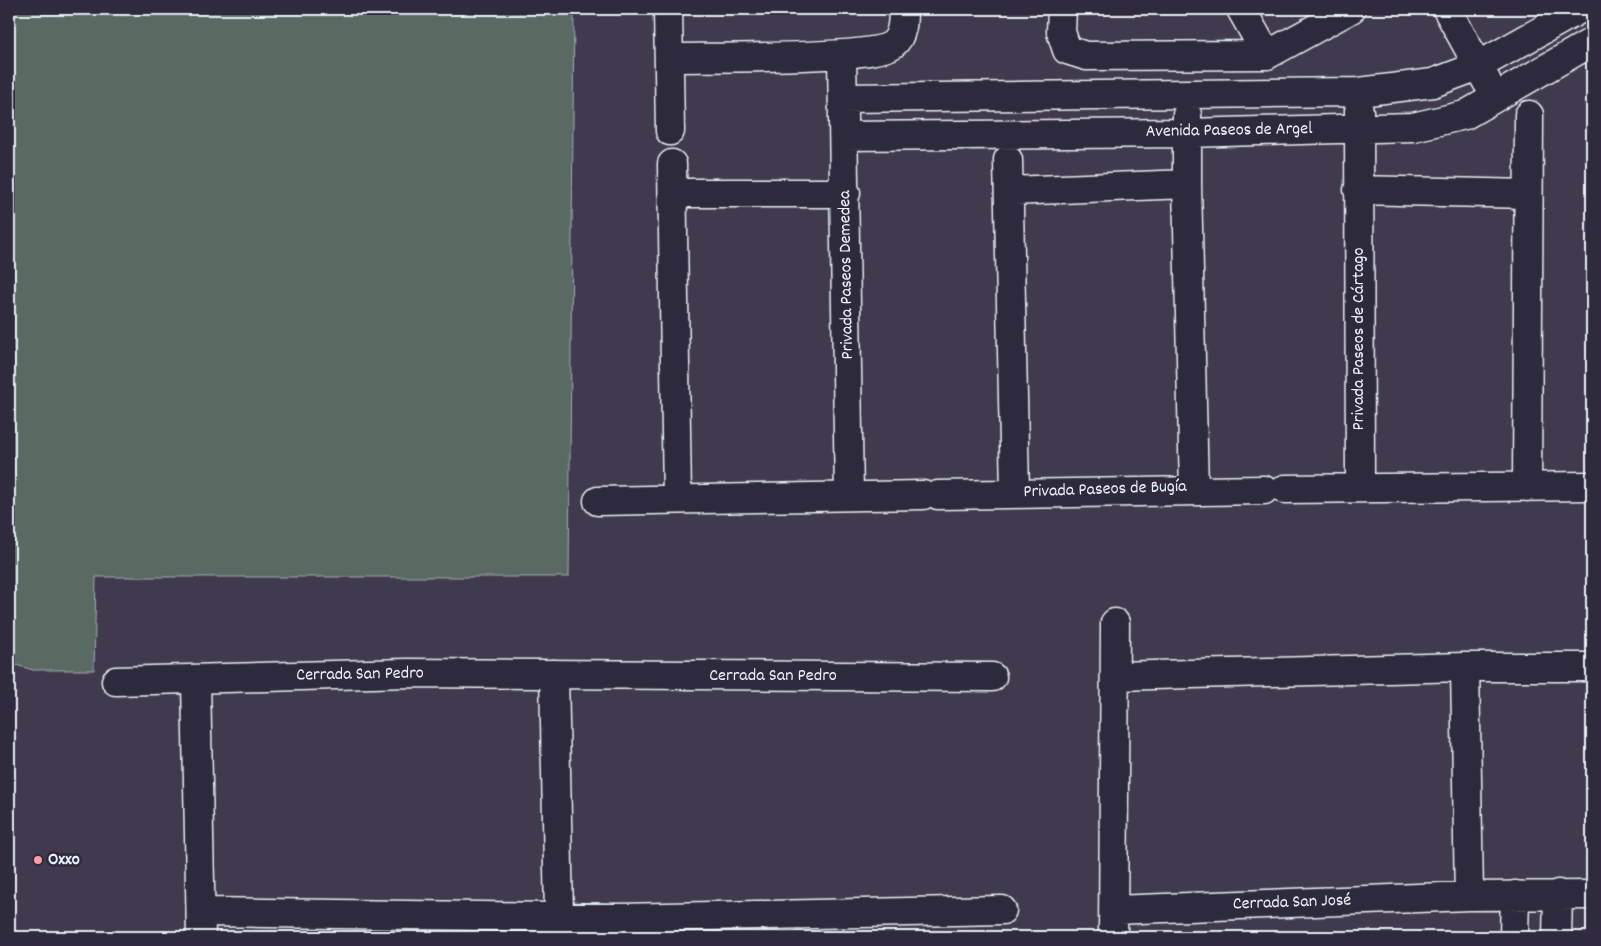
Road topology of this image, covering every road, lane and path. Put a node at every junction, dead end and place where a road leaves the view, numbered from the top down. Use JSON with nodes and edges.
{"nodes":[{"id":1,"x":668,"y":9,"type":"edge"},
{"id":2,"x":903,"y":9,"type":"edge"},
{"id":3,"x":1062,"y":9,"type":"edge"},
{"id":4,"x":1241,"y":9,"type":"edge"},
{"id":5,"x":1351,"y":9,"type":"edge"},
{"id":6,"x":1447,"y":9,"type":"edge"},
{"id":7,"x":1580,"y":9,"type":"edge"},
{"id":8,"x":1592,"y":42,"type":"edge"},
{"id":9,"x":842,"y":54,"type":"junction"},
{"id":10,"x":1266,"y":55,"type":"junction"},
{"id":11,"x":669,"y":58,"type":"junction"},
{"id":12,"x":1478,"y":66,"type":"junction"},
{"id":13,"x":1359,"y":92,"type":"junction"},
{"id":14,"x":1188,"y":96,"type":"junction"},
{"id":15,"x":843,"y":98,"type":"junction"},
{"id":16,"x":1497,"y":98,"type":"junction"},
{"id":17,"x":1529,"y":115,"type":"dead end"},
{"id":18,"x":1359,"y":129,"type":"junction"},
{"id":19,"x":670,"y":131,"type":"dead end"},
{"id":20,"x":1187,"y":133,"type":"junction"},
{"id":21,"x":844,"y":136,"type":"junction"},
{"id":22,"x":1008,"y":160,"type":"dead end"},
{"id":23,"x":672,"y":164,"type":"dead end"},
{"id":24,"x":1187,"y":184,"type":"junction"},
{"id":25,"x":1358,"y":190,"type":"junction"},
{"id":26,"x":1010,"y":191,"type":"junction"},
{"id":27,"x":846,"y":192,"type":"junction"},
{"id":28,"x":673,"y":193,"type":"junction"},
{"id":29,"x":1528,"y":194,"type":"junction"},
{"id":30,"x":1592,"y":486,"type":"edge"},
{"id":31,"x":1527,"y":487,"type":"junction"},
{"id":32,"x":1360,"y":488,"type":"junction"},
{"id":33,"x":1194,"y":491,"type":"junction"},
{"id":34,"x":1015,"y":493,"type":"junction"},
{"id":35,"x":849,"y":496,"type":"junction"},
{"id":36,"x":678,"y":499,"type":"junction"},
{"id":37,"x":598,"y":501,"type":"dead end"},
{"id":38,"x":1115,"y":623,"type":"dead end"},
{"id":39,"x":1466,"y":666,"type":"junction"},
{"id":40,"x":1592,"y":667,"type":"edge"},
{"id":41,"x":554,"y":674,"type":"junction"},
{"id":42,"x":1115,"y":676,"type":"junction"},
{"id":43,"x":992,"y":677,"type":"dead end"},
{"id":44,"x":196,"y":680,"type":"junction"},
{"id":45,"x":116,"y":681,"type":"dead end"},
{"id":46,"x":1558,"y":894,"type":"junction"},
{"id":47,"x":1592,"y":894,"type":"edge"},
{"id":48,"x":1515,"y":895,"type":"junction"},
{"id":49,"x":1469,"y":896,"type":"junction"},
{"id":50,"x":1002,"y":910,"type":"dead end"},
{"id":51,"x":1114,"y":910,"type":"junction"},
{"id":52,"x":559,"y":916,"type":"junction"},
{"id":53,"x":202,"y":925,"type":"edge"},
{"id":54,"x":659,"y":927,"type":"edge"},
{"id":55,"x":619,"y":928,"type":"edge"},
{"id":56,"x":1114,"y":937,"type":"edge"},
{"id":57,"x":1514,"y":937,"type":"edge"},
{"id":58,"x":1557,"y":937,"type":"edge"}],
"edges":[{"from":1,"to":11,"type":"street"},
{"from":2,"to":9,"type":"street"},
{"from":3,"to":10,"type":"street"},
{"from":4,"to":10,"type":"street"},
{"from":5,"to":10,"type":"street"},
{"from":6,"to":12,"type":"street"},
{"from":7,"to":12,"type":"street","name":"Avenida Paseos de Argel"},
{"from":8,"to":16,"type":"street","name":"Avenida Paseos de Argel"},
{"from":9,"to":11,"type":"street"},
{"from":9,"to":15,"type":"street","name":"Privada Paseos Demedea"},
{"from":11,"to":19,"type":"street"},
{"from":12,"to":13,"type":"street","name":"Avenida Paseos de Argel"},
{"from":12,"to":16,"type":"street"},
{"from":13,"to":14,"type":"street","name":"Avenida Paseos de Argel"},
{"from":13,"to":18,"type":"street","name":"Privada Paseos de Cártago"},
{"from":14,"to":15,"type":"street","name":"Avenida Paseos de Argel"},
{"from":14,"to":20,"type":"street","name":"Privada Paseos de Bugía"},
{"from":15,"to":21,"type":"street","name":"Privada Paseos Demedea"},
{"from":16,"to":18,"type":"street","name":"Avenida Paseos de Argel"},
{"from":17,"to":29,"type":"street"},
{"from":18,"to":20,"type":"street","name":"Avenida Paseos de Argel"},
{"from":18,"to":25,"type":"street","name":"Privada Paseos de Cártago"},
{"from":20,"to":21,"type":"street","name":"Avenida Paseos de Argel"},
{"from":20,"to":24,"type":"street","name":"Privada Paseos de Bugía"},
{"from":21,"to":27,"type":"street","name":"Privada Paseos Demedea"},
{"from":22,"to":26,"type":"street","name":"Privada Paseos de Bugía"},
{"from":23,"to":28,"type":"street"},
{"from":24,"to":26,"type":"street"},
{"from":24,"to":33,"type":"street","name":"Privada Paseos de Bugía"},
{"from":25,"to":29,"type":"street"},
{"from":25,"to":32,"type":"street","name":"Privada Paseos de Cártago"},
{"from":26,"to":34,"type":"street","name":"Privada Paseos de Bugía"},
{"from":27,"to":28,"type":"street"},
{"from":27,"to":35,"type":"street","name":"Privada Paseos Demedea"},
{"from":28,"to":36,"type":"street"},
{"from":29,"to":31,"type":"street"},
{"from":30,"to":31,"type":"street"},
{"from":31,"to":32,"type":"street"},
{"from":32,"to":33,"type":"street"},
{"from":33,"to":34,"type":"street","name":"Privada Paseos de Bugía"},
{"from":34,"to":35,"type":"street"},
{"from":35,"to":36,"type":"street"},
{"from":36,"to":37,"type":"street"},
{"from":38,"to":42,"type":"street"},
{"from":39,"to":40,"type":"street"},
{"from":39,"to":42,"type":"street"},
{"from":39,"to":49,"type":"street"},
{"from":41,"to":43,"type":"street","name":"Cerrada San Pedro"},
{"from":41,"to":44,"type":"street","name":"Cerrada San Pedro"},
{"from":41,"to":52,"type":"street"},
{"from":42,"to":51,"type":"street"},
{"from":44,"to":45,"type":"street","name":"Cerrada San Pedro"},
{"from":44,"to":53,"type":"street"},
{"from":46,"to":47,"type":"street","name":"Cerrada San José"},
{"from":46,"to":48,"type":"street","name":"Cerrada San José"},
{"from":46,"to":58,"type":"street"},
{"from":48,"to":49,"type":"street","name":"Cerrada San José"},
{"from":48,"to":57,"type":"street"},
{"from":49,"to":51,"type":"street","name":"Cerrada San José"},
{"from":50,"to":54,"type":"street"},
{"from":51,"to":56,"type":"street"},
{"from":52,"to":53,"type":"street"},
{"from":52,"to":55,"type":"street"},
{"from":54,"to":55,"type":"street"}]}
